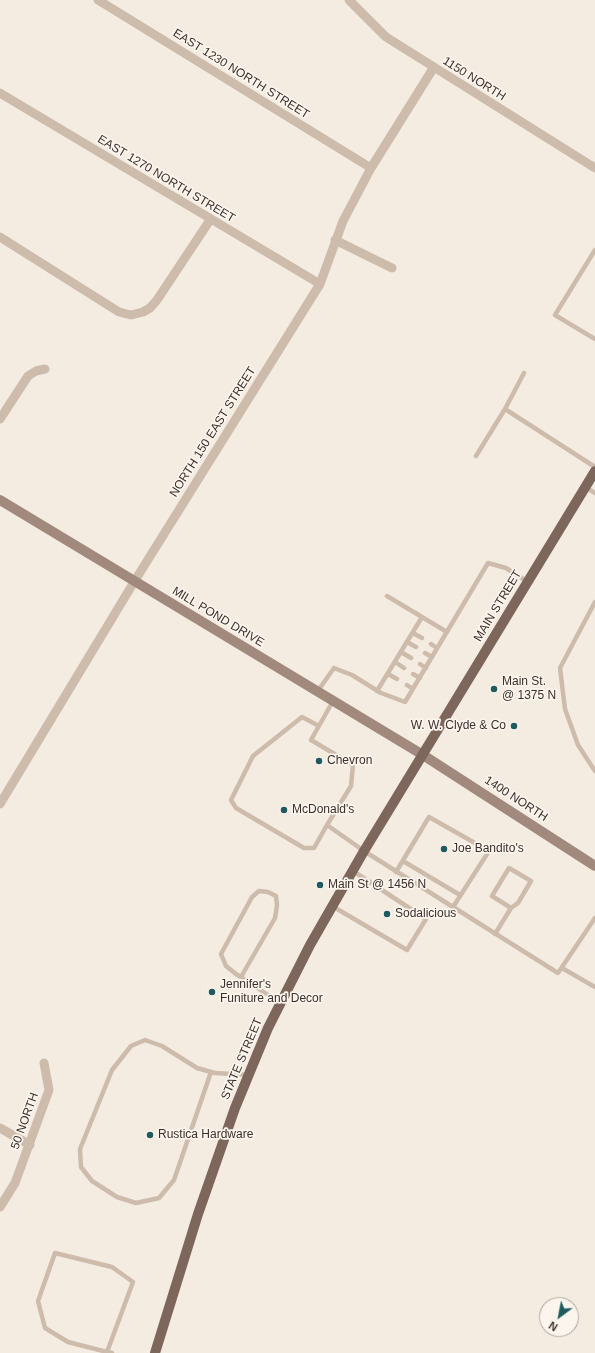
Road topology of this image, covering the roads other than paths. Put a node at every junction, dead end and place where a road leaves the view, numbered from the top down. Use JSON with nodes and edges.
{"nodes":[{"id":1,"x":98,"y":0,"type":"edge"},
{"id":2,"x":349,"y":0,"type":"edge"},
{"id":3,"x":434,"y":67,"type":"junction"},
{"id":4,"x":0,"y":93,"type":"edge"},
{"id":5,"x":371,"y":168,"type":"junction"},
{"id":6,"x":595,"y":168,"type":"edge"},
{"id":7,"x":210,"y":220,"type":"junction"},
{"id":8,"x":0,"y":237,"type":"edge"},
{"id":9,"x":335,"y":240,"type":"junction"},
{"id":10,"x":595,"y":250,"type":"edge"},
{"id":11,"x":392,"y":268,"type":"dead end"},
{"id":12,"x":320,"y":284,"type":"junction"},
{"id":13,"x":595,"y":339,"type":"edge"},
{"id":14,"x":45,"y":370,"type":"dead end"},
{"id":15,"x":524,"y":373,"type":"dead end"},
{"id":16,"x":505,"y":409,"type":"junction"},
{"id":17,"x":0,"y":419,"type":"edge"},
{"id":18,"x":476,"y":456,"type":"dead end"},
{"id":19,"x":595,"y":467,"type":"edge"},
{"id":20,"x":595,"y":471,"type":"edge"},
{"id":21,"x":585,"y":487,"type":"junction"},
{"id":22,"x":595,"y":493,"type":"edge"},
{"id":23,"x":0,"y":500,"type":"edge"},
{"id":24,"x":134,"y":582,"type":"junction"},
{"id":25,"x":528,"y":582,"type":"junction"},
{"id":26,"x":388,"y":596,"type":"dead end"},
{"id":27,"x":595,"y":602,"type":"edge"},
{"id":28,"x":422,"y":617,"type":"junction"},
{"id":29,"x":413,"y":632,"type":"junction"},
{"id":30,"x":447,"y":632,"type":"junction"},
{"id":31,"x":422,"y":638,"type":"dead end"},
{"id":32,"x":407,"y":642,"type":"junction"},
{"id":33,"x":431,"y":644,"type":"dead end"},
{"id":34,"x":416,"y":647,"type":"dead end"},
{"id":35,"x":437,"y":648,"type":"junction"},
{"id":36,"x":401,"y":652,"type":"junction"},
{"id":37,"x":425,"y":653,"type":"dead end"},
{"id":38,"x":432,"y":657,"type":"junction"},
{"id":39,"x":410,"y":658,"type":"dead end"},
{"id":40,"x":395,"y":662,"type":"junction"},
{"id":41,"x":420,"y":664,"type":"dead end"},
{"id":42,"x":404,"y":668,"type":"dead end"},
{"id":43,"x":426,"y":668,"type":"junction"},
{"id":44,"x":388,"y":674,"type":"junction"},
{"id":45,"x":413,"y":674,"type":"dead end"},
{"id":46,"x":420,"y":678,"type":"junction"},
{"id":47,"x":397,"y":680,"type":"dead end"},
{"id":48,"x":407,"y":685,"type":"dead end"},
{"id":49,"x":413,"y":689,"type":"junction"},
{"id":50,"x":377,"y":691,"type":"junction"},
{"id":51,"x":317,"y":692,"type":"junction"},
{"id":52,"x":333,"y":701,"type":"junction"},
{"id":53,"x":319,"y":726,"type":"junction"},
{"id":54,"x":423,"y":755,"type":"junction"},
{"id":55,"x":595,"y":771,"type":"edge"},
{"id":56,"x":0,"y":804,"type":"edge"},
{"id":57,"x":327,"y":825,"type":"junction"},
{"id":58,"x":364,"y":851,"type":"junction"},
{"id":59,"x":403,"y":861,"type":"junction"},
{"id":60,"x":595,"y":866,"type":"edge"},
{"id":61,"x":352,"y":871,"type":"junction"},
{"id":62,"x":396,"y":872,"type":"junction"},
{"id":63,"x":460,"y":896,"type":"junction"},
{"id":64,"x":332,"y":906,"type":"junction"},
{"id":65,"x":453,"y":907,"type":"junction"},
{"id":66,"x":511,"y":908,"type":"junction"},
{"id":67,"x":595,"y":918,"type":"edge"},
{"id":68,"x":495,"y":934,"type":"junction"},
{"id":69,"x":562,"y":968,"type":"junction"},
{"id":70,"x":241,"y":977,"type":"junction"},
{"id":71,"x":595,"y":987,"type":"edge"},
{"id":72,"x":281,"y":1004,"type":"junction"},
{"id":73,"x":44,"y":1063,"type":"dead end"},
{"id":74,"x":211,"y":1072,"type":"junction"},
{"id":75,"x":249,"y":1075,"type":"junction"},
{"id":76,"x":0,"y":1128,"type":"edge"},
{"id":77,"x":30,"y":1145,"type":"junction"},
{"id":78,"x":0,"y":1207,"type":"edge"},
{"id":79,"x":109,"y":1353,"type":"edge"},
{"id":80,"x":155,"y":1353,"type":"edge"}],
"edges":[{"from":1,"to":5,"type":"street","name":"EAST 1230 NORTH STREET"},
{"from":2,"to":3,"type":"street","name":"1150 NORTH"},
{"from":3,"to":5,"type":"street","name":"NORTH 150 EAST STREET"},
{"from":3,"to":6,"type":"street","name":"1150 NORTH"},
{"from":4,"to":7,"type":"street","name":"EAST 1270 NORTH STREET"},
{"from":5,"to":9,"type":"street","name":"NORTH 150 EAST STREET"},
{"from":7,"to":8,"type":"street"},
{"from":7,"to":12,"type":"street","name":"EAST 1270 NORTH STREET"},
{"from":9,"to":11,"type":"street"},
{"from":9,"to":12,"type":"street","name":"NORTH 150 EAST STREET"},
{"from":10,"to":13,"type":"lane"},
{"from":12,"to":24,"type":"street","name":"NORTH 150 EAST STREET"},
{"from":14,"to":17,"type":"street"},
{"from":15,"to":16,"type":"lane"},
{"from":16,"to":18,"type":"lane"},
{"from":16,"to":19,"type":"lane"},
{"from":20,"to":21,"type":"main road","name":"MAIN STREET"},
{"from":21,"to":22,"type":"lane"},
{"from":21,"to":25,"type":"main road","name":"MAIN STREET"},
{"from":23,"to":24,"type":"main road","name":"MILL POND DRIVE"},
{"from":24,"to":51,"type":"main road","name":"MILL POND DRIVE"},
{"from":24,"to":56,"type":"street","name":"NORTH 150 EAST STREET"},
{"from":25,"to":30,"type":"lane"},
{"from":25,"to":54,"type":"main road","name":"MAIN STREET"},
{"from":26,"to":28,"type":"lane"},
{"from":27,"to":55,"type":"lane"},
{"from":28,"to":29,"type":"lane"},
{"from":28,"to":30,"type":"lane"},
{"from":29,"to":31,"type":"lane"},
{"from":29,"to":32,"type":"lane"},
{"from":30,"to":35,"type":"lane"},
{"from":32,"to":34,"type":"lane"},
{"from":32,"to":36,"type":"lane"},
{"from":33,"to":35,"type":"lane"},
{"from":35,"to":38,"type":"lane"},
{"from":36,"to":39,"type":"lane"},
{"from":36,"to":40,"type":"lane"},
{"from":37,"to":38,"type":"lane"},
{"from":38,"to":43,"type":"lane"},
{"from":40,"to":42,"type":"lane"},
{"from":40,"to":44,"type":"lane"},
{"from":41,"to":43,"type":"lane"},
{"from":43,"to":46,"type":"lane"},
{"from":44,"to":47,"type":"lane"},
{"from":44,"to":50,"type":"lane"},
{"from":45,"to":46,"type":"lane"},
{"from":46,"to":49,"type":"lane"},
{"from":48,"to":49,"type":"lane"},
{"from":49,"to":50,"type":"lane"},
{"from":50,"to":51,"type":"lane"},
{"from":51,"to":52,"type":"main road","name":"MILL POND DRIVE"},
{"from":52,"to":53,"type":"lane"},
{"from":52,"to":54,"type":"main road","name":"MILL POND DRIVE"},
{"from":53,"to":57,"type":"lane"},
{"from":53,"to":57,"type":"lane"},
{"from":54,"to":58,"type":"main road","name":"STATE STREET"},
{"from":54,"to":60,"type":"main road","name":"1400 NORTH"},
{"from":57,"to":58,"type":"lane"},
{"from":58,"to":61,"type":"main road","name":"STATE STREET"},
{"from":58,"to":62,"type":"lane"},
{"from":59,"to":62,"type":"lane"},
{"from":59,"to":63,"type":"lane"},
{"from":59,"to":63,"type":"lane"},
{"from":61,"to":64,"type":"main road","name":"STATE STREET"},
{"from":61,"to":64,"type":"lane"},
{"from":62,"to":65,"type":"lane"},
{"from":63,"to":65,"type":"lane"},
{"from":64,"to":72,"type":"main road","name":"STATE STREET"},
{"from":65,"to":68,"type":"lane"},
{"from":66,"to":66,"type":"lane"},
{"from":66,"to":68,"type":"lane"},
{"from":67,"to":69,"type":"lane"},
{"from":68,"to":69,"type":"lane"},
{"from":69,"to":71,"type":"lane"},
{"from":70,"to":70,"type":"lane"},
{"from":70,"to":72,"type":"lane"},
{"from":72,"to":75,"type":"main road","name":"STATE STREET"},
{"from":73,"to":77,"type":"street","name":"50 NORTH"},
{"from":74,"to":74,"type":"lane"},
{"from":74,"to":75,"type":"lane"},
{"from":75,"to":80,"type":"main road","name":"STATE STREET"},
{"from":76,"to":77,"type":"street"},
{"from":77,"to":78,"type":"street","name":"50 NORTH"},
{"from":79,"to":79,"type":"lane"}]}
